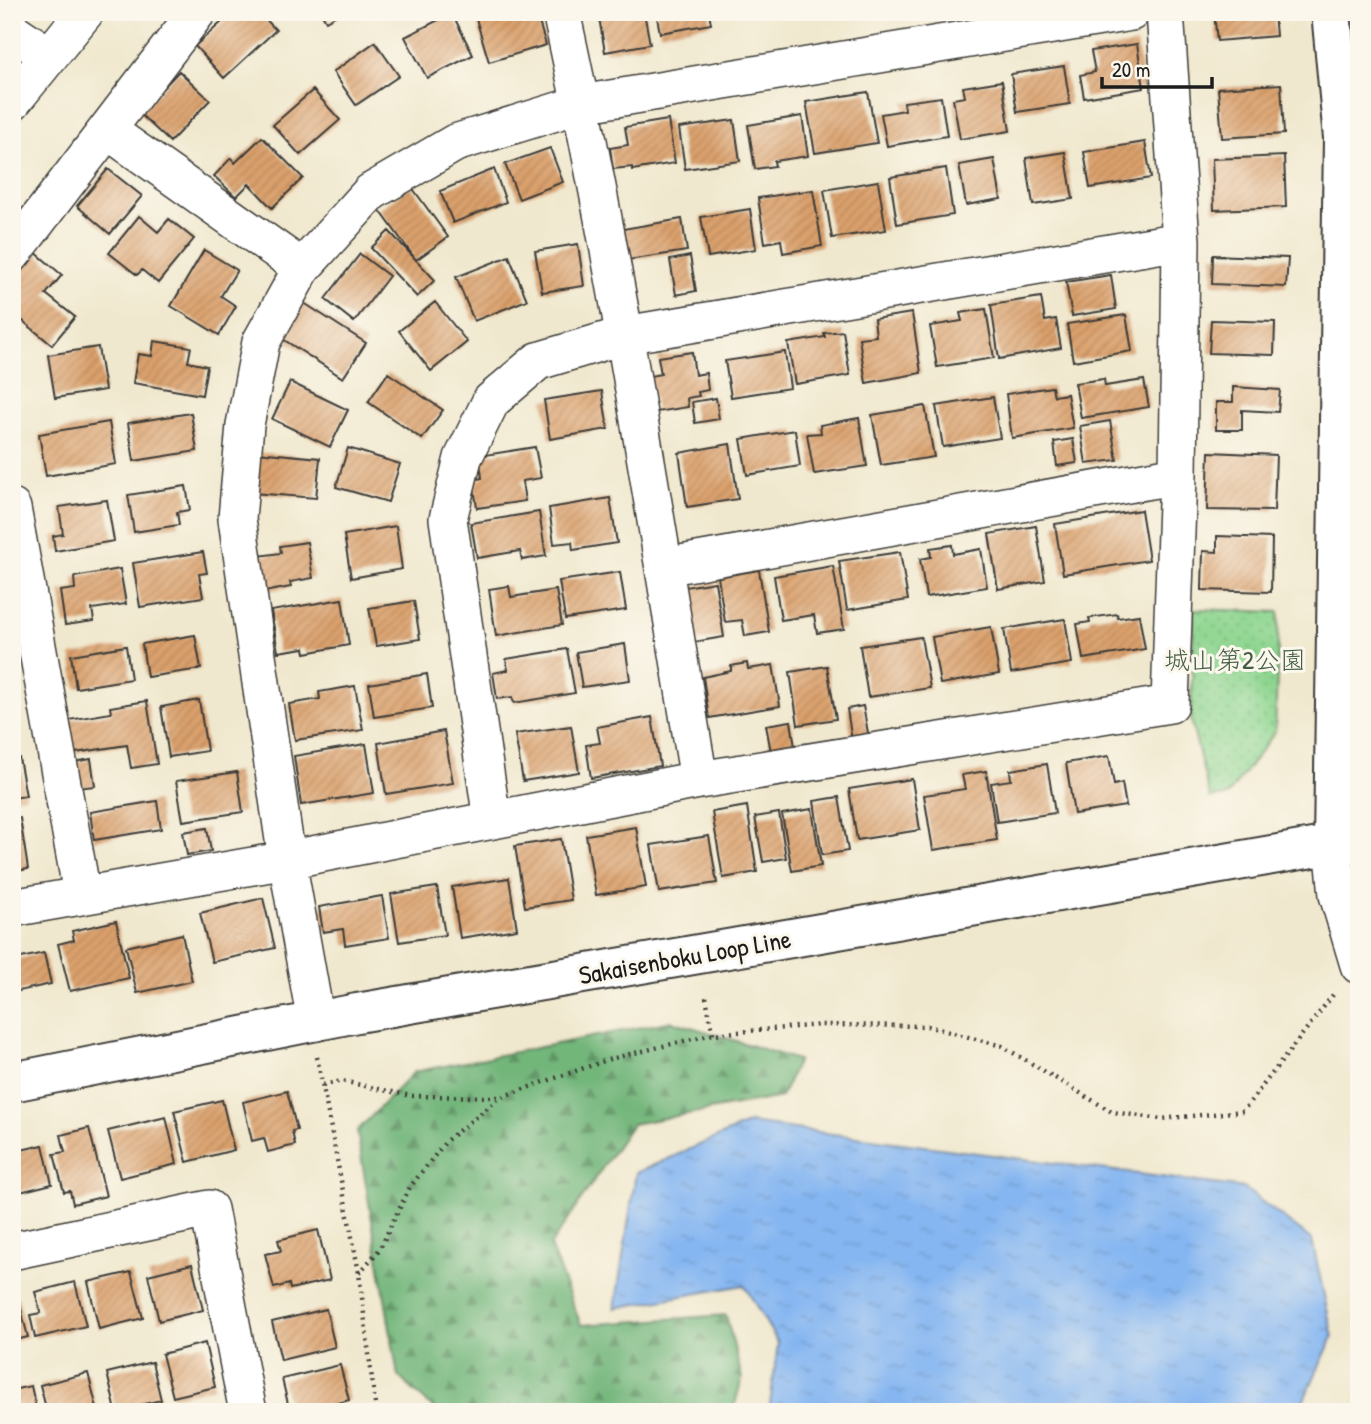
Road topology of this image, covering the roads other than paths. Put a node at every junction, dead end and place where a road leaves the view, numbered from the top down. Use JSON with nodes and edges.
{"nodes":[{"id":1,"x":85,"y":12,"type":"edge"},
{"id":2,"x":197,"y":12,"type":"edge"},
{"id":3,"x":561,"y":12,"type":"edge"},
{"id":4,"x":1131,"y":12,"type":"edge"},
{"id":5,"x":1165,"y":12,"type":"edge"},
{"id":6,"x":1331,"y":12,"type":"edge"},
{"id":7,"x":12,"y":31,"type":"edge"},
{"id":8,"x":48,"y":55,"type":"junction"},
{"id":9,"x":12,"y":102,"type":"edge"},
{"id":10,"x":581,"y":104,"type":"junction"},
{"id":11,"x":107,"y":130,"type":"junction"},
{"id":12,"x":1181,"y":241,"type":"junction"},
{"id":13,"x":12,"y":254,"type":"edge"},
{"id":14,"x":302,"y":268,"type":"junction"},
{"id":15,"x":625,"y":335,"type":"junction"},
{"id":16,"x":1178,"y":475,"type":"junction"},
{"id":17,"x":13,"y":521,"type":"edge"},
{"id":18,"x":664,"y":567,"type":"junction"},
{"id":19,"x":699,"y":780,"type":"junction"},
{"id":20,"x":492,"y":821,"type":"junction"},
{"id":21,"x":1346,"y":842,"type":"edge"},
{"id":22,"x":287,"y":860,"type":"junction"},
{"id":23,"x":82,"y":894,"type":"junction"},
{"id":24,"x":12,"y":908,"type":"edge"},
{"id":25,"x":1358,"y":963,"type":"edge"},
{"id":26,"x":313,"y":1022,"type":"junction"},
{"id":27,"x":12,"y":1082,"type":"edge"},
{"id":28,"x":12,"y":1251,"type":"edge"},
{"id":29,"x":248,"y":1412,"type":"edge"}],
"edges":[{"from":1,"to":8,"type":"street"},
{"from":2,"to":11,"type":"street"},
{"from":3,"to":10,"type":"street"},
{"from":4,"to":10,"type":"street"},
{"from":5,"to":12,"type":"street"},
{"from":6,"to":21,"type":"main road"},
{"from":7,"to":8,"type":"street"},
{"from":8,"to":9,"type":"street"},
{"from":10,"to":14,"type":"street"},
{"from":10,"to":15,"type":"street"},
{"from":11,"to":13,"type":"street"},
{"from":11,"to":14,"type":"street"},
{"from":12,"to":15,"type":"street"},
{"from":12,"to":16,"type":"street"},
{"from":14,"to":22,"type":"street"},
{"from":15,"to":18,"type":"street"},
{"from":15,"to":20,"type":"street"},
{"from":16,"to":18,"type":"street"},
{"from":16,"to":19,"type":"street"},
{"from":17,"to":23,"type":"street"},
{"from":18,"to":19,"type":"street"},
{"from":19,"to":20,"type":"street"},
{"from":20,"to":22,"type":"street"},
{"from":21,"to":25,"type":"street"},
{"from":21,"to":26,"type":"main road","name":"Sakaisenboku Loop Line"},
{"from":22,"to":23,"type":"street"},
{"from":22,"to":26,"type":"street"},
{"from":23,"to":24,"type":"street"},
{"from":26,"to":27,"type":"main road","name":"Sakaisenboku Loop Line"},
{"from":28,"to":29,"type":"street"}]}
